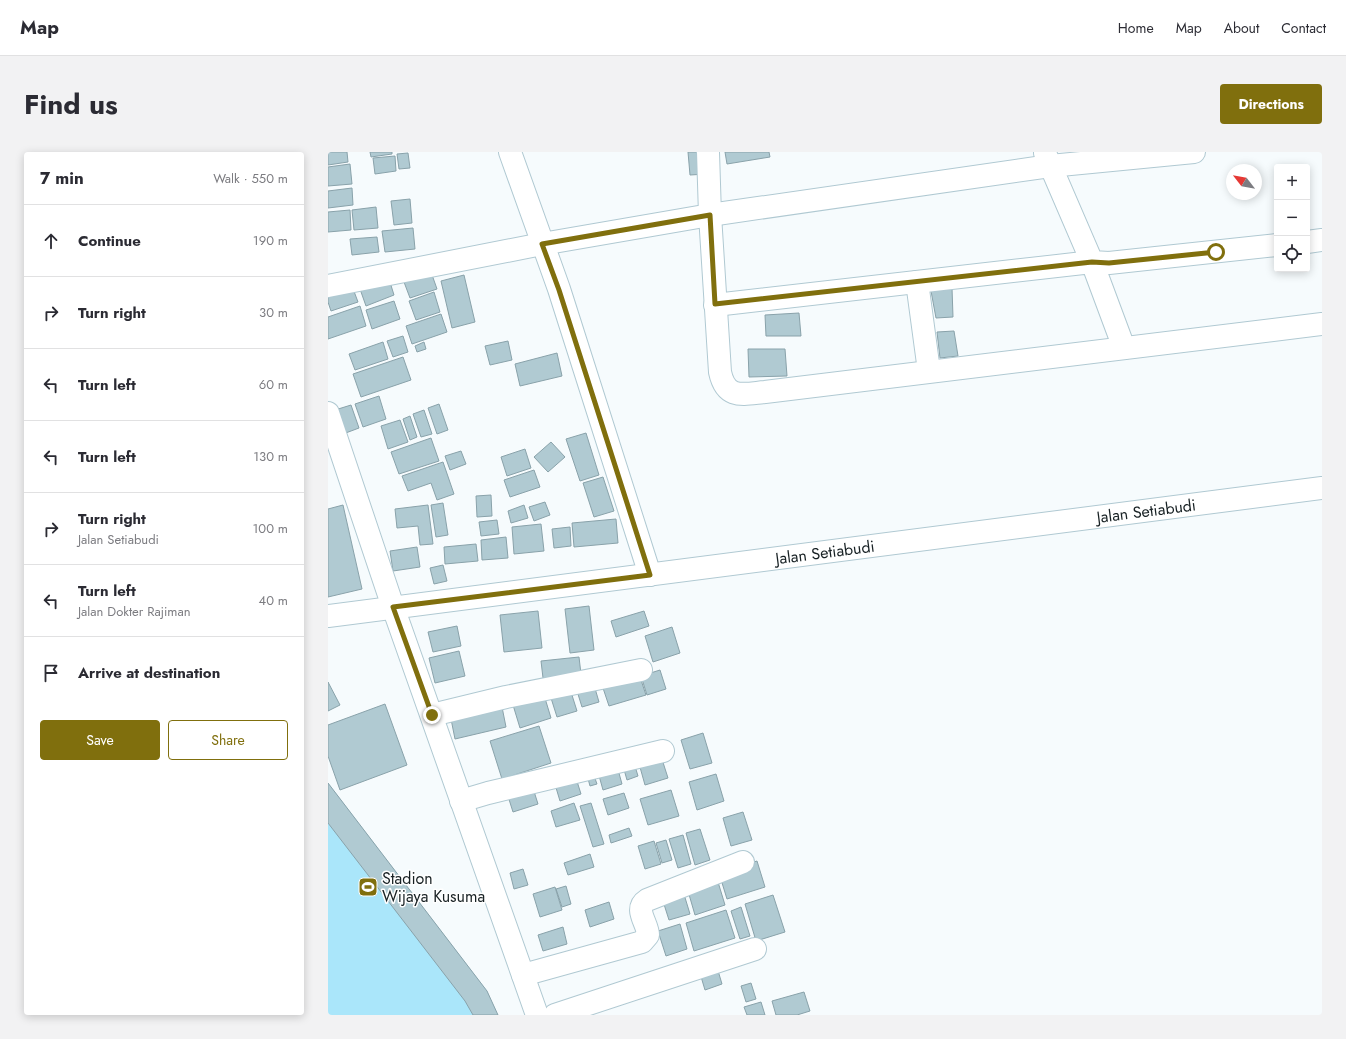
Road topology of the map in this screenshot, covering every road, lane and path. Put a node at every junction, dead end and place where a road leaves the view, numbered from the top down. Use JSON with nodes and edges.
{"nodes":[{"id":1,"x":510,"y":152,"type":"edge"},
{"id":2,"x":708,"y":152,"type":"edge"},
{"id":3,"x":1194,"y":152,"type":"edge"},
{"id":4,"x":1047,"y":159,"type":"edge"},
{"id":5,"x":710,"y":215,"type":"junction"},
{"id":6,"x":1322,"y":240,"type":"edge"},
{"id":7,"x":1310,"y":242,"type":"edge"},
{"id":8,"x":542,"y":244,"type":"junction"},
{"id":9,"x":1274,"y":245,"type":"edge"},
{"id":10,"x":1092,"y":262,"type":"junction"},
{"id":11,"x":917,"y":282,"type":"junction"},
{"id":12,"x":328,"y":286,"type":"edge"},
{"id":13,"x":715,"y":304,"type":"junction"},
{"id":14,"x":1322,"y":324,"type":"edge"},
{"id":15,"x":1124,"y":348,"type":"junction"},
{"id":16,"x":929,"y":371,"type":"junction"},
{"id":17,"x":328,"y":413,"type":"edge"},
{"id":18,"x":1322,"y":488,"type":"edge"},
{"id":19,"x":650,"y":575,"type":"junction"},
{"id":20,"x":393,"y":607,"type":"junction"},
{"id":21,"x":328,"y":616,"type":"edge"},
{"id":22,"x":641,"y":670,"type":"dead end"},
{"id":23,"x":432,"y":715,"type":"junction"},
{"id":24,"x":663,"y":751,"type":"dead end"},
{"id":25,"x":461,"y":801,"type":"junction"},
{"id":26,"x":743,"y":862,"type":"dead end"},
{"id":27,"x":755,"y":949,"type":"dead end"},
{"id":28,"x":523,"y":975,"type":"junction"},
{"id":29,"x":537,"y":1015,"type":"edge"},
{"id":30,"x":555,"y":1015,"type":"edge"}],
"edges":[{"from":1,"to":8,"type":"street"},
{"from":2,"to":5,"type":"street"},
{"from":3,"to":4,"type":"street"},
{"from":4,"to":5,"type":"street"},
{"from":4,"to":10,"type":"street"},
{"from":5,"to":8,"type":"street"},
{"from":5,"to":13,"type":"street"},
{"from":6,"to":7,"type":"street"},
{"from":8,"to":12,"type":"street"},
{"from":8,"to":19,"type":"street"},
{"from":9,"to":10,"type":"street"},
{"from":10,"to":11,"type":"street"},
{"from":10,"to":15,"type":"street"},
{"from":11,"to":13,"type":"street"},
{"from":11,"to":16,"type":"street"},
{"from":13,"to":16,"type":"street"},
{"from":14,"to":15,"type":"street"},
{"from":15,"to":16,"type":"street"},
{"from":17,"to":20,"type":"street"},
{"from":18,"to":19,"type":"street","name":"Jalan Setiabudi"},
{"from":19,"to":20,"type":"street","name":"Jalan Setiabudi"},
{"from":20,"to":21,"type":"street","name":"Jalan Setiabudi"},
{"from":20,"to":23,"type":"street"},
{"from":22,"to":23,"type":"street"},
{"from":23,"to":25,"type":"street"},
{"from":24,"to":25,"type":"street"},
{"from":25,"to":28,"type":"street"},
{"from":26,"to":28,"type":"street"},
{"from":27,"to":30,"type":"street"},
{"from":28,"to":29,"type":"street"}]}
